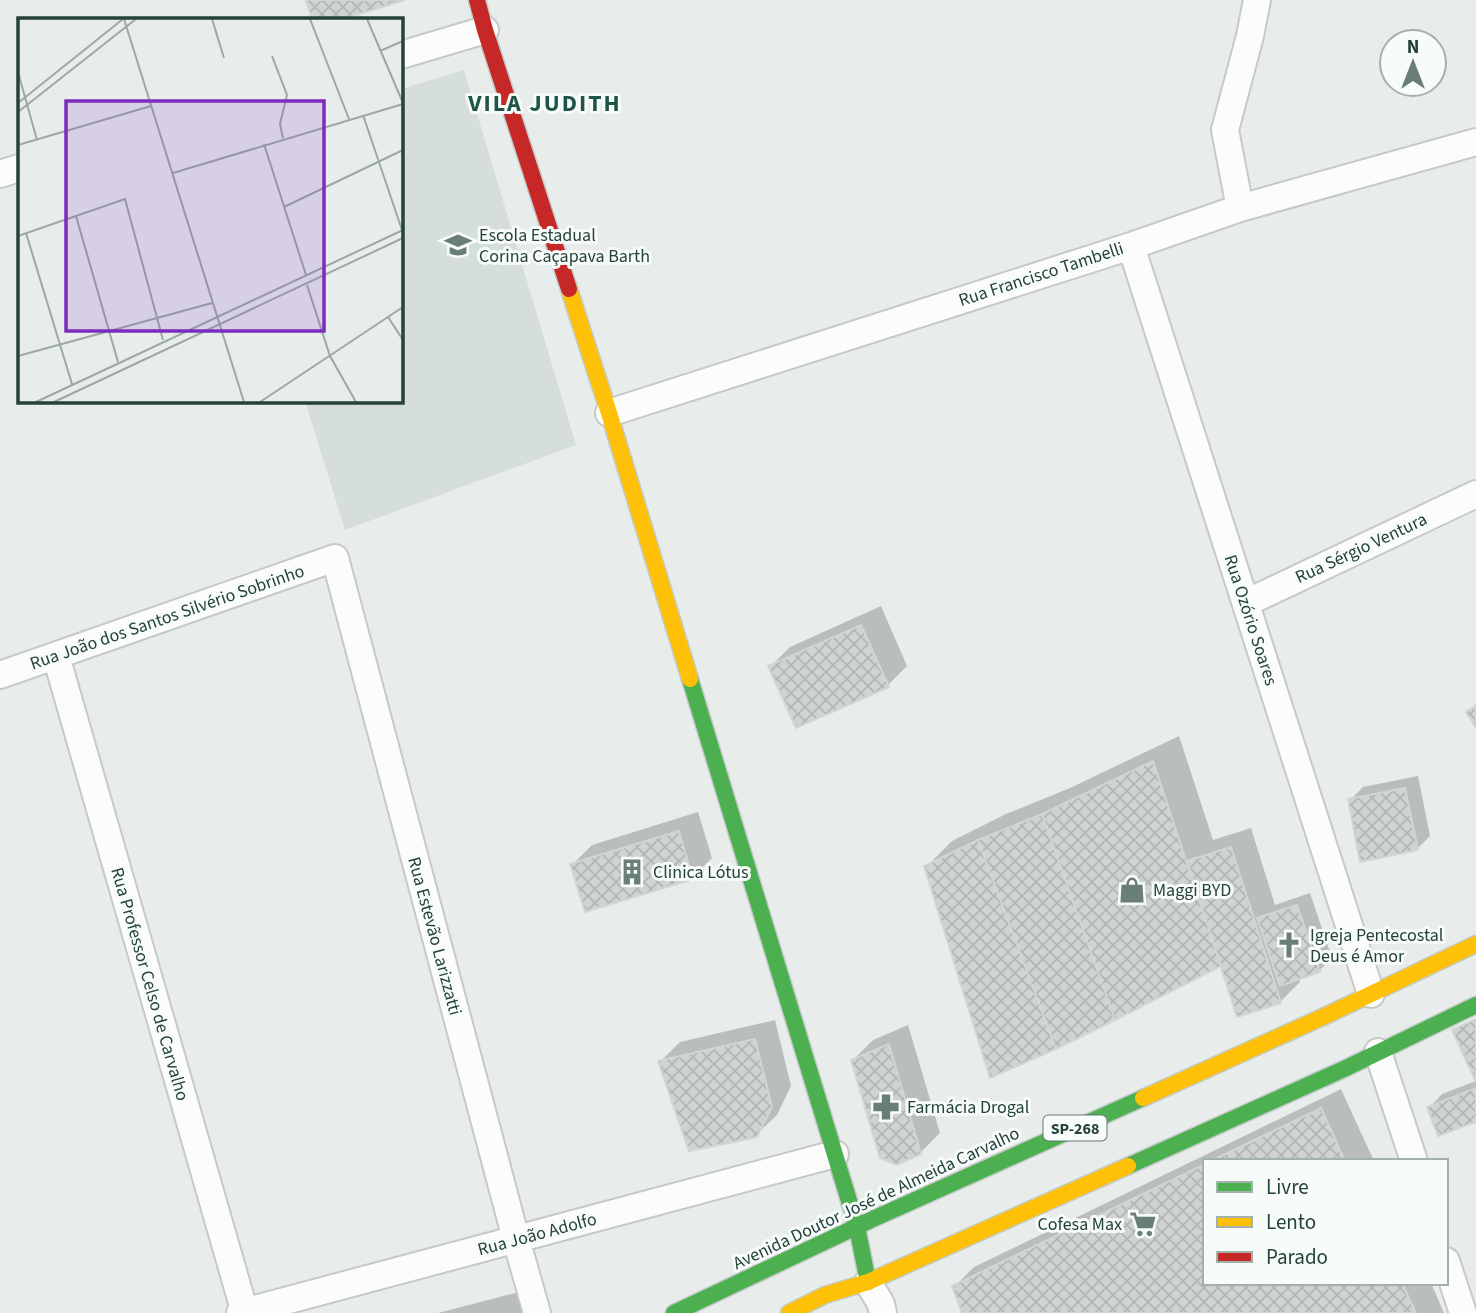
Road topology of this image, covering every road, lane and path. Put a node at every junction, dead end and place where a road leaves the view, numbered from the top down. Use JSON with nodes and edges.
{"nodes":[{"id":1,"x":477,"y":0,"type":"edge"},
{"id":2,"x":1257,"y":0,"type":"edge"},
{"id":3,"x":485,"y":30,"type":"junction"},
{"id":4,"x":402,"y":55,"type":"edge"},
{"id":5,"x":1476,"y":142,"type":"edge"},
{"id":6,"x":18,"y":168,"type":"edge"},
{"id":7,"x":0,"y":174,"type":"edge"},
{"id":8,"x":1240,"y":208,"type":"junction"},
{"id":9,"x":1131,"y":246,"type":"junction"},
{"id":10,"x":609,"y":413,"type":"junction"},
{"id":11,"x":1476,"y":494,"type":"edge"},
{"id":12,"x":335,"y":558,"type":"joint"},
{"id":13,"x":1246,"y":603,"type":"junction"},
{"id":14,"x":55,"y":656,"type":"junction"},
{"id":15,"x":0,"y":675,"type":"edge"},
{"id":16,"x":1476,"y":944,"type":"edge"},
{"id":17,"x":1371,"y":994,"type":"junction"},
{"id":18,"x":1476,"y":1004,"type":"edge"},
{"id":19,"x":1378,"y":1052,"type":"junction"},
{"id":20,"x":835,"y":1154,"type":"junction"},
{"id":21,"x":1413,"y":1159,"type":"edge"},
{"id":22,"x":857,"y":1227,"type":"junction"},
{"id":23,"x":516,"y":1239,"type":"junction"},
{"id":24,"x":1448,"y":1267,"type":"edge"},
{"id":25,"x":868,"y":1282,"type":"junction"},
{"id":26,"x":243,"y":1313,"type":"edge"},
{"id":27,"x":537,"y":1313,"type":"edge"},
{"id":28,"x":674,"y":1313,"type":"edge"},
{"id":29,"x":789,"y":1313,"type":"edge"},
{"id":30,"x":884,"y":1313,"type":"edge"},
{"id":31,"x":1463,"y":1313,"type":"edge"}],
"edges":[{"from":1,"to":3,"type":"main road"},
{"from":2,"to":8,"type":"street"},
{"from":3,"to":4,"type":"street"},
{"from":3,"to":10,"type":"main road"},
{"from":5,"to":8,"type":"street","name":"Rua Francisco Tambelli"},
{"from":6,"to":7,"type":"street"},
{"from":8,"to":9,"type":"street","name":"Rua Francisco Tambelli"},
{"from":9,"to":10,"type":"street","name":"Rua Francisco Tambelli"},
{"from":9,"to":13,"type":"street","name":"Rua Ozório Soares"},
{"from":10,"to":20,"type":"main road"},
{"from":11,"to":13,"type":"street","name":"Rua Sérgio Ventura"},
{"from":12,"to":14,"type":"street","name":"Rua João dos Santos Silvério Sobrinho"},
{"from":12,"to":23,"type":"street","name":"Rua Estevão Larizzatti"},
{"from":13,"to":17,"type":"street","name":"Rua Ozório Soares"},
{"from":14,"to":15,"type":"street","name":"Rua João dos Santos Silvério Sobrinho"},
{"from":14,"to":26,"type":"street","name":"Rua Professor Celso de Carvalho"},
{"from":16,"to":17,"type":"main road","name":"Avenida Doutor José de Almeida Carvalho","number":"SP-268"},
{"from":17,"to":22,"type":"main road","name":"Avenida Doutor José de Almeida Carvalho","number":"SP-268"},
{"from":18,"to":19,"type":"main road"},
{"from":19,"to":21,"type":"street"},
{"from":19,"to":25,"type":"main road"},
{"from":20,"to":22,"type":"main road"},
{"from":20,"to":23,"type":"street","name":"Rua João Adolfo"},
{"from":22,"to":25,"type":"main road"},
{"from":22,"to":28,"type":"main road","name":"Avenida Doutor José de Almeida Carvalho","number":"SP-268"},
{"from":23,"to":26,"type":"street","name":"Rua João Adolfo"},
{"from":23,"to":27,"type":"street","name":"Rua Estevão Larizzatti"},
{"from":24,"to":31,"type":"street"},
{"from":25,"to":29,"type":"main road"},
{"from":25,"to":30,"type":"street"}]}
